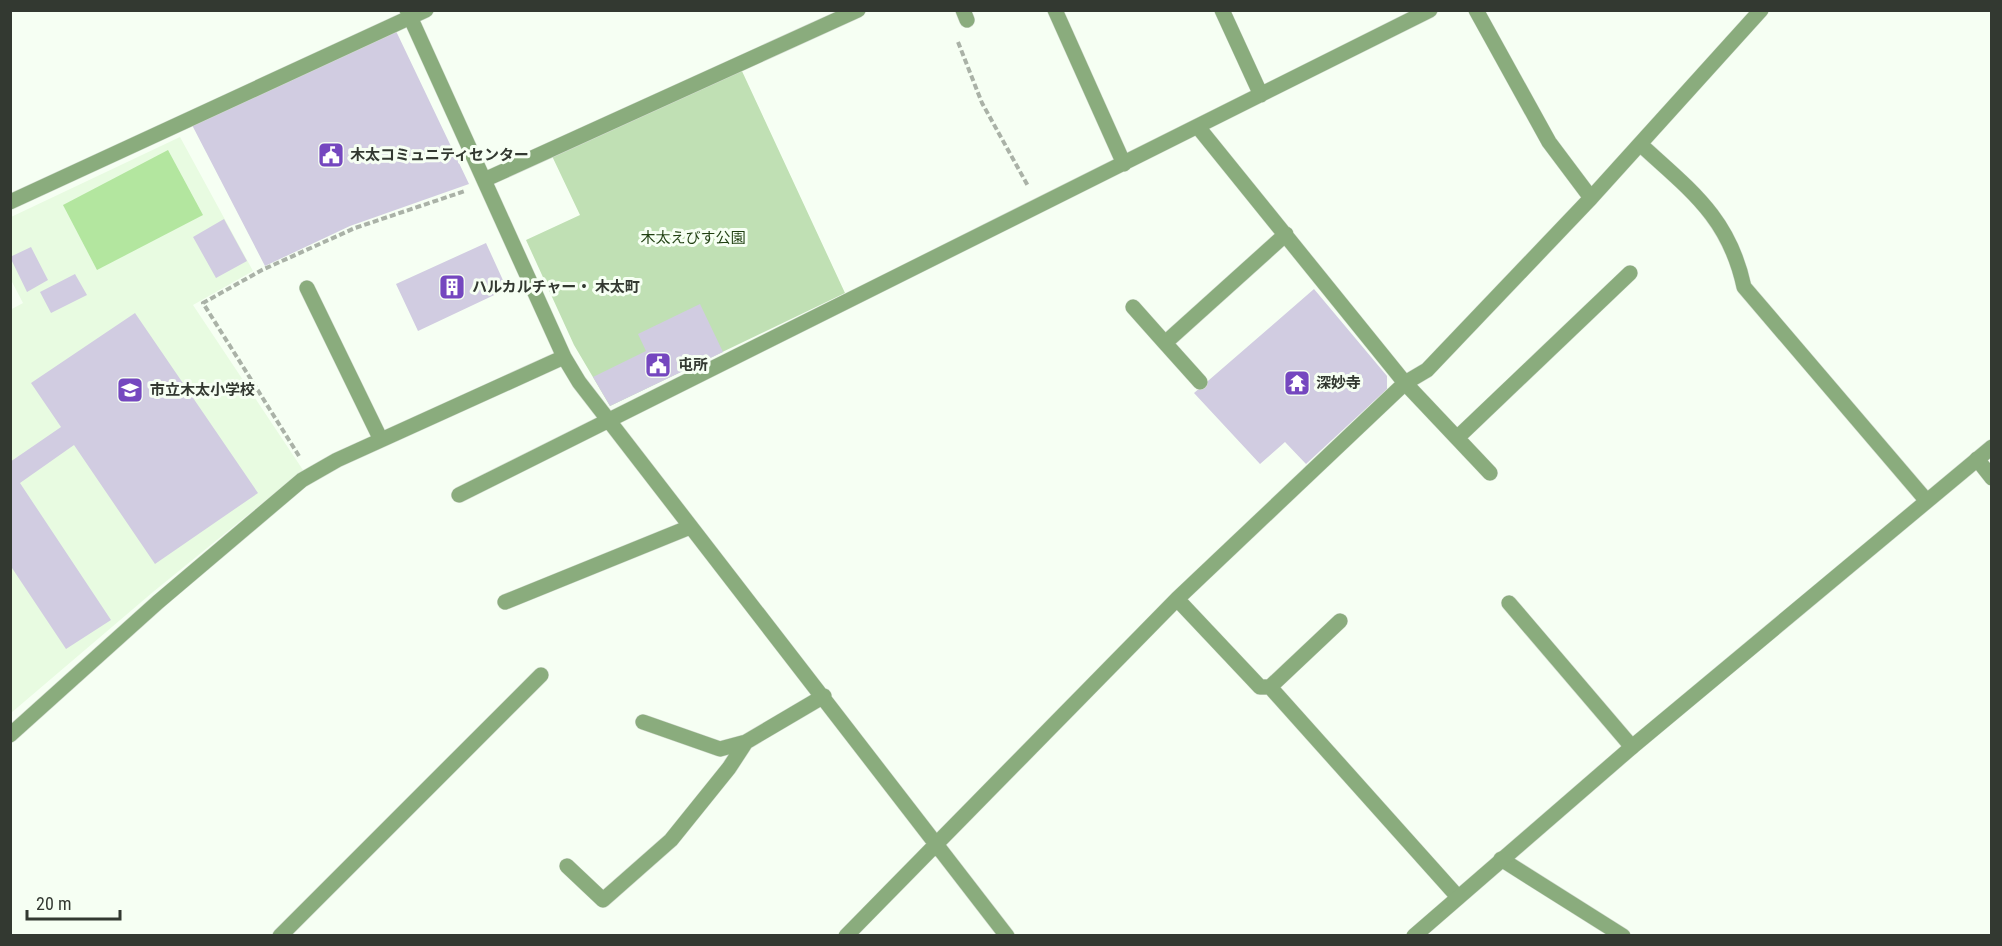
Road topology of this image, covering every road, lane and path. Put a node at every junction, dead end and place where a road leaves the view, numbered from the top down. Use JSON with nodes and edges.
{"nodes":[{"id":1,"x":426,"y":10,"type":"edge"},
{"id":2,"x":858,"y":10,"type":"edge"},
{"id":3,"x":1054,"y":10,"type":"edge"},
{"id":4,"x":1222,"y":10,"type":"edge"},
{"id":5,"x":1430,"y":10,"type":"edge"},
{"id":6,"x":1476,"y":10,"type":"edge"},
{"id":7,"x":1761,"y":10,"type":"edge"},
{"id":8,"x":409,"y":14,"type":"edge"},
{"id":9,"x":965,"y":15,"type":"edge"},
{"id":10,"x":1261,"y":95,"type":"junction"},
{"id":11,"x":1198,"y":127,"type":"junction"},
{"id":12,"x":1640,"y":144,"type":"junction"},
{"id":13,"x":1124,"y":164,"type":"junction"},
{"id":14,"x":485,"y":182,"type":"junction"},
{"id":15,"x":1591,"y":198,"type":"junction"},
{"id":16,"x":10,"y":202,"type":"edge"},
{"id":17,"x":1039,"y":206,"type":"junction"},
{"id":18,"x":1286,"y":234,"type":"junction"},
{"id":19,"x":1630,"y":273,"type":"dead end"},
{"id":20,"x":307,"y":288,"type":"dead end"},
{"id":21,"x":1133,"y":307,"type":"dead end"},
{"id":22,"x":1165,"y":343,"type":"junction"},
{"id":23,"x":564,"y":357,"type":"junction"},
{"id":24,"x":1200,"y":382,"type":"dead end"},
{"id":25,"x":1405,"y":383,"type":"junction"},
{"id":26,"x":607,"y":420,"type":"junction"},
{"id":27,"x":1457,"y":438,"type":"junction"},
{"id":28,"x":381,"y":440,"type":"junction"},
{"id":29,"x":1992,"y":447,"type":"edge"},
{"id":30,"x":1977,"y":459,"type":"junction"},
{"id":31,"x":1490,"y":473,"type":"dead end"},
{"id":32,"x":311,"y":475,"type":"junction"},
{"id":33,"x":1992,"y":478,"type":"edge"},
{"id":34,"x":459,"y":495,"type":"dead end"},
{"id":35,"x":1926,"y":500,"type":"junction"},
{"id":36,"x":690,"y":527,"type":"junction"},
{"id":37,"x":1177,"y":599,"type":"junction"},
{"id":38,"x":505,"y":602,"type":"dead end"},
{"id":39,"x":1509,"y":603,"type":"dead end"},
{"id":40,"x":1340,"y":621,"type":"dead end"},
{"id":41,"x":541,"y":675,"type":"dead end"},
{"id":42,"x":1270,"y":687,"type":"junction"},
{"id":43,"x":824,"y":696,"type":"junction"},
{"id":44,"x":643,"y":722,"type":"dead end"},
{"id":45,"x":10,"y":735,"type":"edge"},
{"id":46,"x":746,"y":742,"type":"junction"},
{"id":47,"x":1632,"y":747,"type":"junction"},
{"id":48,"x":937,"y":843,"type":"junction"},
{"id":49,"x":1502,"y":859,"type":"junction"},
{"id":50,"x":567,"y":866,"type":"dead end"},
{"id":51,"x":1458,"y":897,"type":"junction"},
{"id":52,"x":280,"y":936,"type":"edge"},
{"id":53,"x":846,"y":936,"type":"edge"},
{"id":54,"x":1007,"y":936,"type":"edge"},
{"id":55,"x":1414,"y":936,"type":"edge"},
{"id":56,"x":1623,"y":936,"type":"edge"}],
"edges":[{"from":1,"to":8,"type":"street"},
{"from":2,"to":14,"type":"street"},
{"from":3,"to":13,"type":"street"},
{"from":4,"to":10,"type":"street"},
{"from":5,"to":10,"type":"street"},
{"from":6,"to":15,"type":"street"},
{"from":7,"to":12,"type":"street"},
{"from":8,"to":14,"type":"street"},
{"from":8,"to":16,"type":"street"},
{"from":9,"to":17,"type":"path"},
{"from":10,"to":11,"type":"street"},
{"from":11,"to":13,"type":"street"},
{"from":11,"to":18,"type":"street"},
{"from":12,"to":15,"type":"street"},
{"from":12,"to":35,"type":"street"},
{"from":13,"to":17,"type":"street"},
{"from":14,"to":23,"type":"street"},
{"from":14,"to":32,"type":"path"},
{"from":15,"to":25,"type":"street"},
{"from":17,"to":26,"type":"street"},
{"from":18,"to":22,"type":"street"},
{"from":18,"to":25,"type":"street"},
{"from":19,"to":27,"type":"street"},
{"from":20,"to":28,"type":"street"},
{"from":21,"to":22,"type":"street"},
{"from":22,"to":24,"type":"street"},
{"from":23,"to":26,"type":"street"},
{"from":23,"to":28,"type":"street"},
{"from":25,"to":27,"type":"street"},
{"from":25,"to":37,"type":"street"},
{"from":26,"to":34,"type":"street"},
{"from":26,"to":36,"type":"street"},
{"from":27,"to":31,"type":"street"},
{"from":28,"to":32,"type":"street"},
{"from":29,"to":30,"type":"street"},
{"from":30,"to":33,"type":"street"},
{"from":30,"to":35,"type":"street"},
{"from":32,"to":45,"type":"street"},
{"from":35,"to":47,"type":"street"},
{"from":36,"to":38,"type":"street"},
{"from":36,"to":43,"type":"street"},
{"from":37,"to":42,"type":"street"},
{"from":37,"to":48,"type":"street"},
{"from":39,"to":47,"type":"street"},
{"from":40,"to":42,"type":"street"},
{"from":41,"to":52,"type":"street"},
{"from":42,"to":51,"type":"street"},
{"from":43,"to":46,"type":"street"},
{"from":43,"to":48,"type":"street"},
{"from":44,"to":46,"type":"street"},
{"from":46,"to":50,"type":"street"},
{"from":47,"to":49,"type":"street"},
{"from":48,"to":53,"type":"street"},
{"from":48,"to":54,"type":"street"},
{"from":49,"to":51,"type":"street"},
{"from":49,"to":56,"type":"street"},
{"from":51,"to":55,"type":"street"}]}
